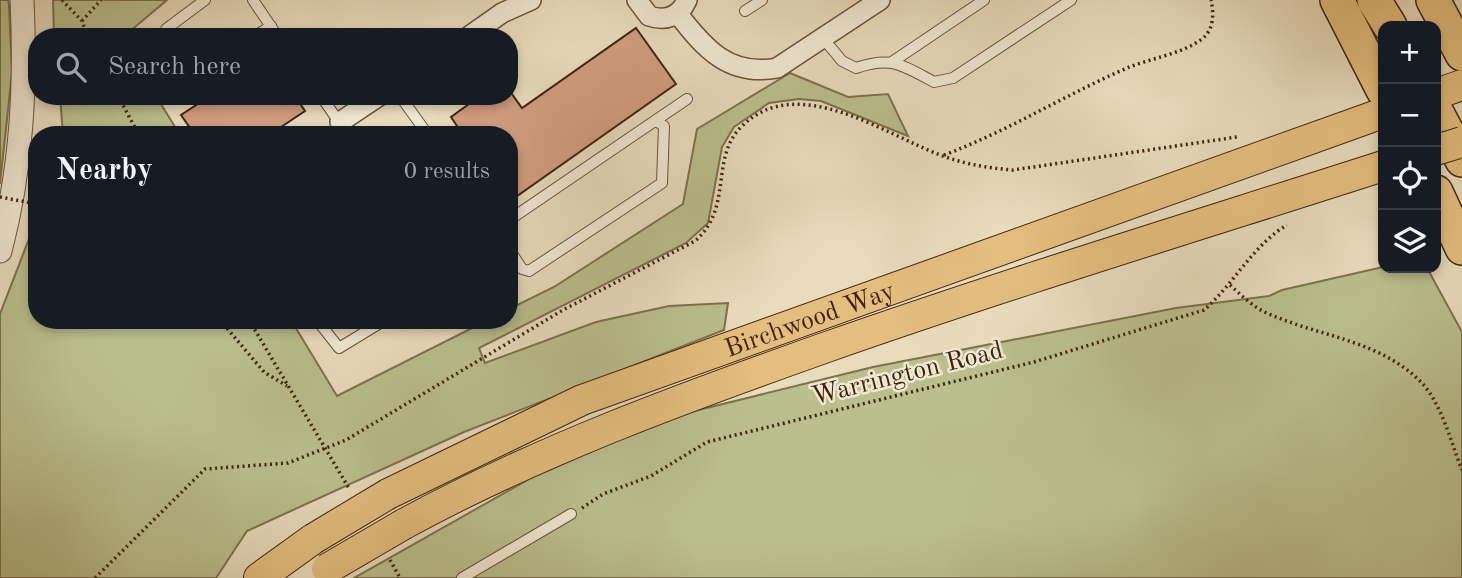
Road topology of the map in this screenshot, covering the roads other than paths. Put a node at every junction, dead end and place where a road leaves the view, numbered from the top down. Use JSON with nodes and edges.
{"nodes":[{"id":1,"x":22,"y":0,"type":"edge"},
{"id":2,"x":205,"y":0,"type":"edge"},
{"id":3,"x":253,"y":0,"type":"edge"},
{"id":4,"x":531,"y":0,"type":"edge"},
{"id":5,"x":637,"y":0,"type":"edge"},
{"id":6,"x":761,"y":0,"type":"edge"},
{"id":7,"x":880,"y":0,"type":"edge"},
{"id":8,"x":984,"y":0,"type":"edge"},
{"id":9,"x":1071,"y":0,"type":"edge"},
{"id":10,"x":1337,"y":0,"type":"edge"},
{"id":11,"x":1374,"y":0,"type":"edge"},
{"id":12,"x":1433,"y":0,"type":"edge"},
{"id":13,"x":682,"y":7,"type":"edge"},
{"id":14,"x":745,"y":11,"type":"dead end"},
{"id":15,"x":1387,"y":21,"type":"edge"},
{"id":16,"x":271,"y":26,"type":"joint"},
{"id":17,"x":167,"y":28,"type":"edge"},
{"id":18,"x":268,"y":28,"type":"edge"},
{"id":19,"x":481,"y":28,"type":"edge"},
{"id":20,"x":822,"y":37,"type":"junction"},
{"id":21,"x":1462,"y":54,"type":"edge"},
{"id":22,"x":892,"y":62,"type":"junction"},
{"id":23,"x":1380,"y":84,"type":"edge"},
{"id":24,"x":1462,"y":85,"type":"edge"},
{"id":25,"x":1441,"y":92,"type":"edge"},
{"id":26,"x":687,"y":99,"type":"dead end"},
{"id":27,"x":327,"y":105,"type":"edge"},
{"id":28,"x":369,"y":105,"type":"edge"},
{"id":29,"x":406,"y":105,"type":"edge"},
{"id":30,"x":1378,"y":115,"type":"edge"},
{"id":31,"x":1441,"y":120,"type":"edge"},
{"id":32,"x":656,"y":121,"type":"junction"},
{"id":33,"x":343,"y":126,"type":"edge"},
{"id":34,"x":346,"y":126,"type":"edge"},
{"id":35,"x":422,"y":126,"type":"edge"},
{"id":36,"x":1462,"y":142,"type":"edge"},
{"id":37,"x":1441,"y":148,"type":"edge"},
{"id":38,"x":1462,"y":160,"type":"edge"},
{"id":39,"x":1378,"y":168,"type":"edge"},
{"id":40,"x":1441,"y":203,"type":"edge"},
{"id":41,"x":518,"y":214,"type":"edge"},
{"id":42,"x":1462,"y":248,"type":"edge"},
{"id":43,"x":0,"y":251,"type":"edge"},
{"id":44,"x":518,"y":263,"type":"edge"},
{"id":45,"x":324,"y":329,"type":"edge"},
{"id":46,"x":370,"y":329,"type":"edge"},
{"id":47,"x":571,"y":514,"type":"road end"},
{"id":48,"x":320,"y":573,"type":"edge"},
{"id":49,"x":259,"y":578,"type":"edge"},
{"id":50,"x":462,"y":578,"type":"edge"}],
"edges":[{"from":1,"to":43,"type":"street"},
{"from":2,"to":17,"type":"lane"},
{"from":3,"to":16,"type":"lane"},
{"from":4,"to":19,"type":"street"},
{"from":5,"to":13,"type":"street"},
{"from":6,"to":14,"type":"lane"},
{"from":7,"to":20,"type":"street"},
{"from":8,"to":22,"type":"lane"},
{"from":9,"to":22,"type":"lane"},
{"from":10,"to":23,"type":"highway"},
{"from":11,"to":15,"type":"highway"},
{"from":12,"to":21,"type":"highway"},
{"from":13,"to":20,"type":"street"},
{"from":16,"to":18,"type":"lane"},
{"from":20,"to":22,"type":"lane"},
{"from":24,"to":25,"type":"main road"},
{"from":26,"to":32,"type":"lane"},
{"from":27,"to":33,"type":"lane"},
{"from":28,"to":34,"type":"street"},
{"from":29,"to":35,"type":"lane"},
{"from":30,"to":49,"type":"main road","name":"Birchwood Way","bridge":true},
{"from":31,"to":38,"type":"highway"},
{"from":32,"to":41,"type":"lane"},
{"from":32,"to":44,"type":"lane"},
{"from":36,"to":37,"type":"main road","bridge":true},
{"from":39,"to":48,"type":"main road","name":"Birchwood Way","bridge":true},
{"from":40,"to":42,"type":"highway"},
{"from":45,"to":46,"type":"lane"},
{"from":47,"to":50,"type":"lane"}]}
